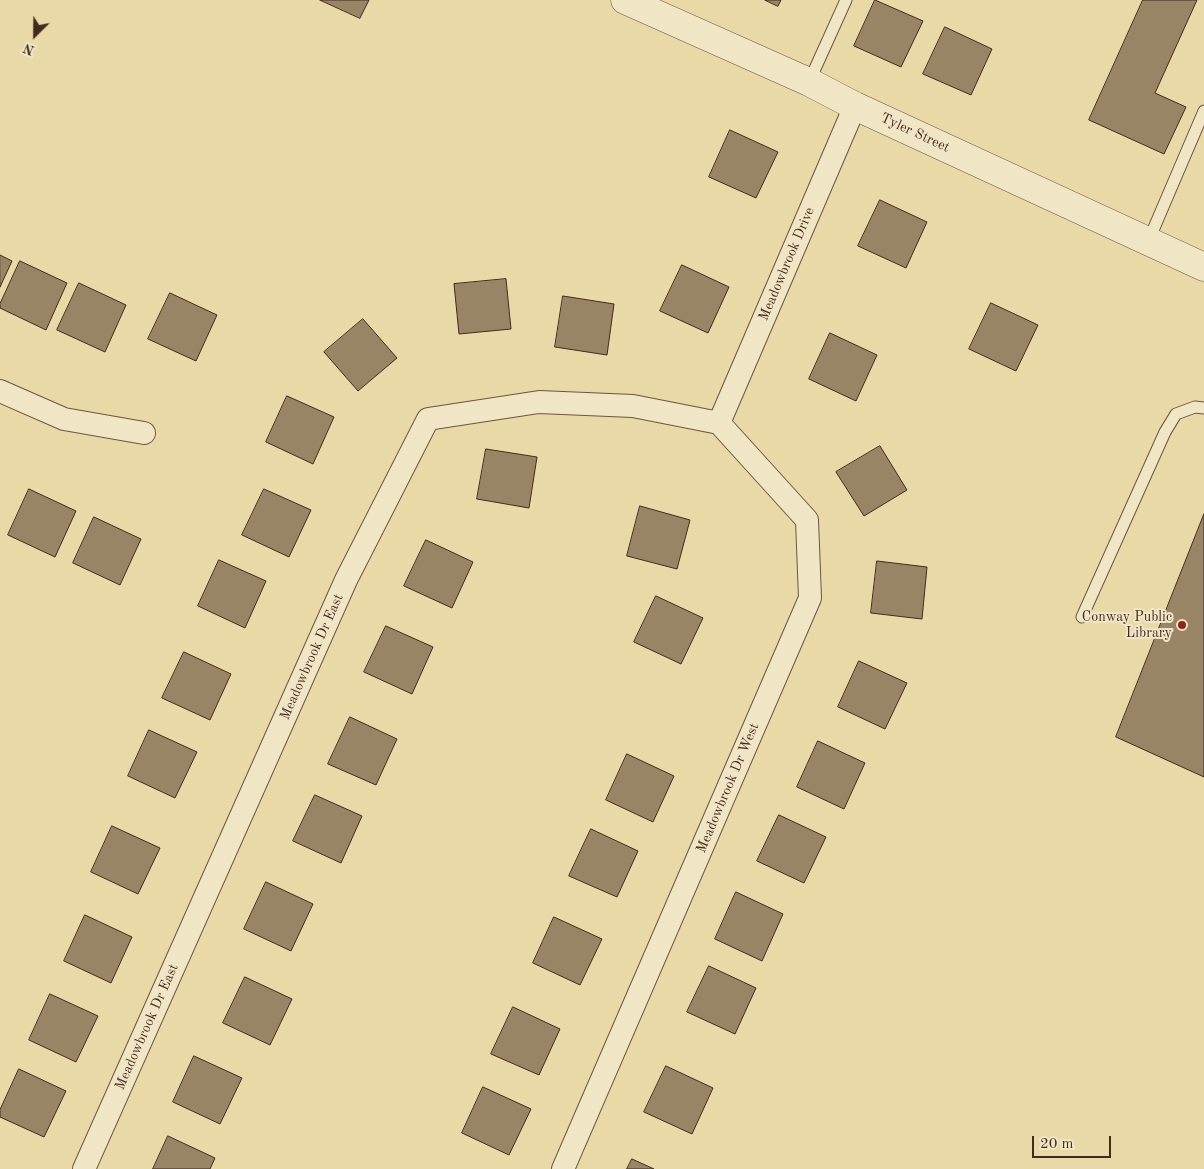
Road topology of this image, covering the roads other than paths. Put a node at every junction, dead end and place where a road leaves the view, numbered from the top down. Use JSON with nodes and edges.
{"nodes":[{"id":1,"x":625,"y":0,"type":"edge"},
{"id":2,"x":846,"y":0,"type":"edge"},
{"id":3,"x":809,"y":82,"type":"junction"},
{"id":4,"x":856,"y":106,"type":"junction"},
{"id":5,"x":1204,"y":111,"type":"edge"},
{"id":6,"x":1148,"y":242,"type":"junction"},
{"id":7,"x":1204,"y":267,"type":"edge"},
{"id":8,"x":0,"y":391,"type":"edge"},
{"id":9,"x":1204,"y":408,"type":"edge"},
{"id":10,"x":719,"y":423,"type":"junction"},
{"id":11,"x":144,"y":433,"type":"dead end"},
{"id":12,"x":1082,"y":617,"type":"dead end"},
{"id":13,"x":84,"y":1169,"type":"edge"},
{"id":14,"x":563,"y":1169,"type":"edge"}],
"edges":[{"from":1,"to":3,"type":"street","name":"Tyler Street"},
{"from":2,"to":3,"type":"lane"},
{"from":3,"to":4,"type":"street","name":"Tyler Street"},
{"from":4,"to":6,"type":"street","name":"Tyler Street"},
{"from":4,"to":10,"type":"street","name":"Meadowbrook Drive"},
{"from":5,"to":6,"type":"lane"},
{"from":6,"to":7,"type":"street","name":"Tyler Street"},
{"from":8,"to":11,"type":"street"},
{"from":9,"to":12,"type":"lane"},
{"from":10,"to":13,"type":"street","name":"Meadowbrook Dr East"},
{"from":10,"to":14,"type":"street","name":"Meadowbrook Dr West"}]}
